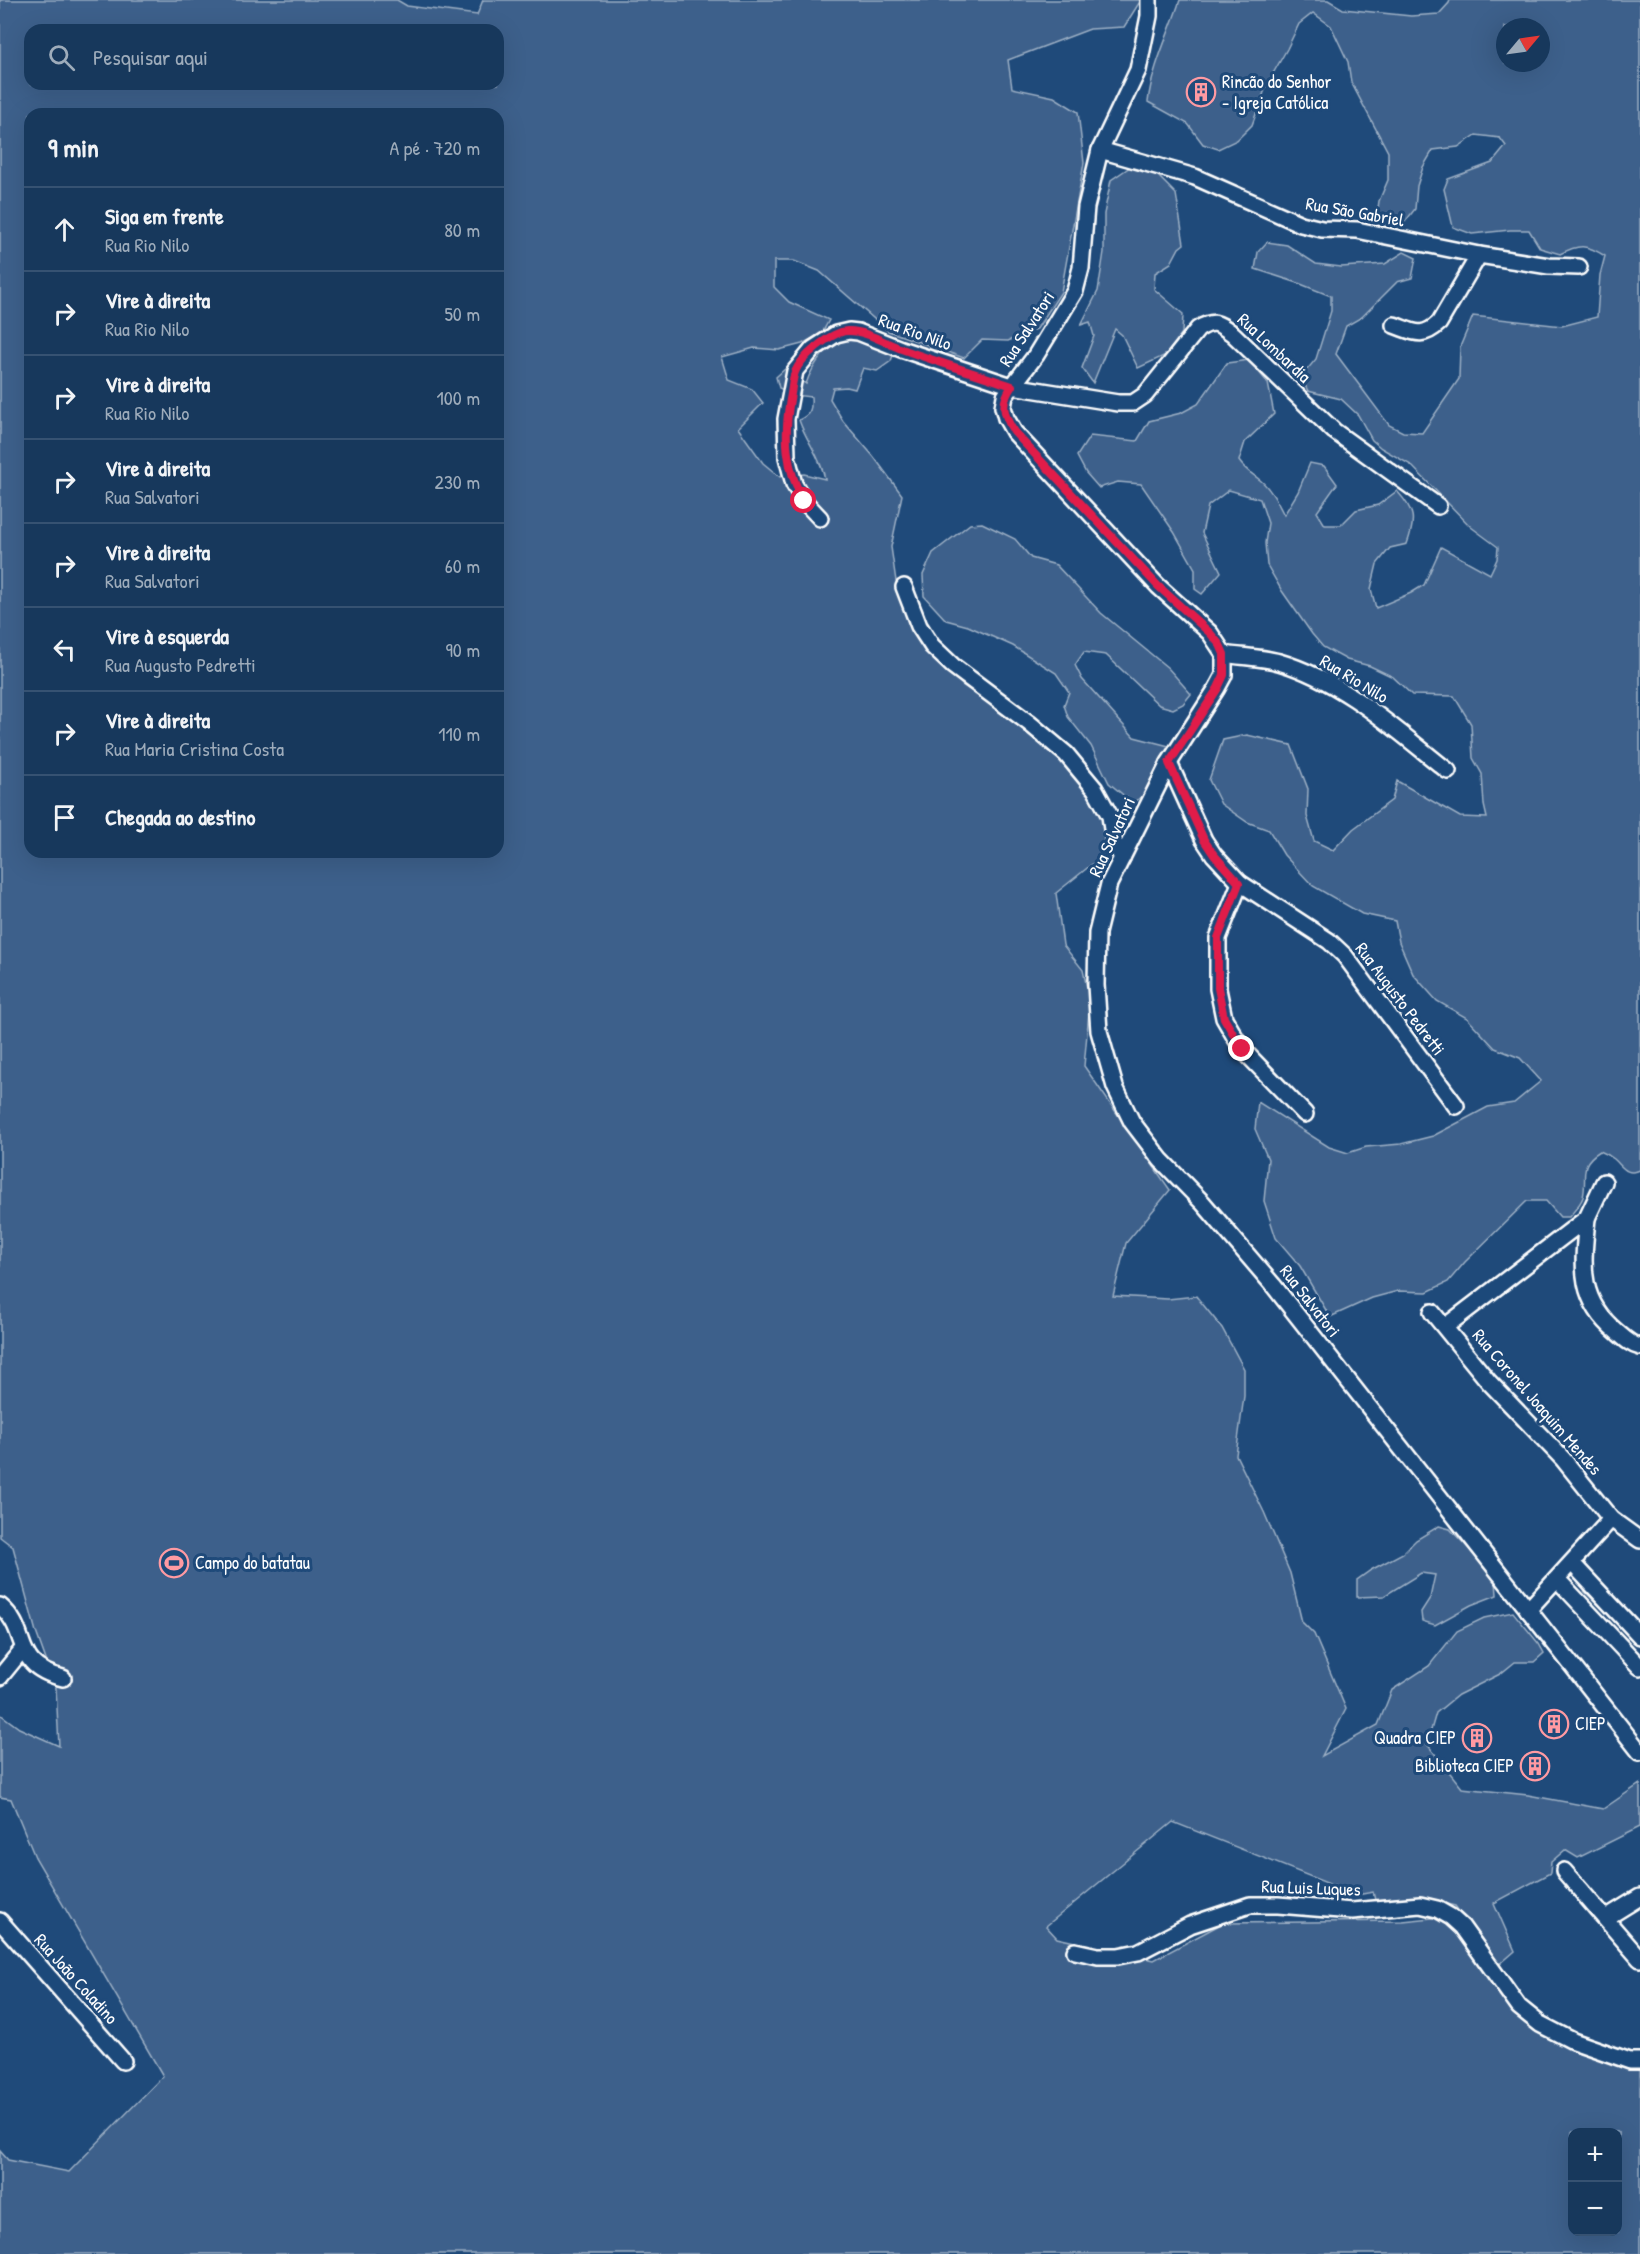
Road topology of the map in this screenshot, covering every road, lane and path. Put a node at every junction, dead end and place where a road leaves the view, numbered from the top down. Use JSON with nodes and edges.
{"nodes":[{"id":1,"x":1149,"y":0,"type":"edge"},
{"id":2,"x":1100,"y":150,"type":"junction"},
{"id":3,"x":1479,"y":255,"type":"junction"},
{"id":4,"x":1579,"y":267,"type":"dead end"},
{"id":5,"x":1394,"y":325,"type":"dead end"},
{"id":6,"x":1012,"y":386,"type":"junction"},
{"id":7,"x":1438,"y":506,"type":"dead end"},
{"id":8,"x":820,"y":518,"type":"dead end"},
{"id":9,"x":904,"y":587,"type":"dead end"},
{"id":10,"x":1224,"y":654,"type":"junction"},
{"id":11,"x":1169,"y":763,"type":"junction"},
{"id":12,"x":1448,"y":771,"type":"dead end"},
{"id":13,"x":1122,"y":858,"type":"junction"},
{"id":14,"x":1239,"y":883,"type":"junction"},
{"id":15,"x":1456,"y":1106,"type":"dead end"},
{"id":16,"x":1305,"y":1114,"type":"dead end"},
{"id":17,"x":1604,"y":1182,"type":"dead end"},
{"id":18,"x":1587,"y":1218,"type":"junction"},
{"id":19,"x":1432,"y":1312,"type":"dead end"},
{"id":20,"x":1446,"y":1326,"type":"junction"},
{"id":21,"x":1640,"y":1347,"type":"edge"},
{"id":22,"x":1611,"y":1519,"type":"junction"},
{"id":23,"x":1640,"y":1540,"type":"edge"},
{"id":24,"x":1572,"y":1563,"type":"junction"},
{"id":25,"x":1557,"y":1579,"type":"junction"},
{"id":26,"x":0,"y":1606,"type":"edge"},
{"id":27,"x":1528,"y":1610,"type":"junction"},
{"id":28,"x":1640,"y":1636,"type":"edge"},
{"id":29,"x":22,"y":1650,"type":"junction"},
{"id":30,"x":1640,"y":1666,"type":"edge"},
{"id":31,"x":0,"y":1677,"type":"edge"},
{"id":32,"x":63,"y":1678,"type":"dead end"},
{"id":33,"x":1640,"y":1752,"type":"edge"},
{"id":34,"x":1564,"y":1871,"type":"dead end"},
{"id":35,"x":1640,"y":1897,"type":"edge"},
{"id":36,"x":1606,"y":1918,"type":"junction"},
{"id":37,"x":0,"y":1921,"type":"edge"},
{"id":38,"x":1075,"y":1951,"type":"dead end"},
{"id":39,"x":1640,"y":1959,"type":"edge"},
{"id":40,"x":123,"y":2061,"type":"dead end"},
{"id":41,"x":1640,"y":2061,"type":"edge"}],
"edges":[{"from":1,"to":2,"type":"street","name":"Rua Salvatori"},
{"from":2,"to":3,"type":"street","name":"Rua São Gabriel"},
{"from":2,"to":6,"type":"street","name":"Rua Salvatori"},
{"from":3,"to":4,"type":"street","name":"Rua São Gabriel"},
{"from":3,"to":5,"type":"street"},
{"from":6,"to":7,"type":"street","name":"Rua Lombardia"},
{"from":6,"to":8,"type":"street","name":"Rua Rio Nilo"},
{"from":6,"to":10,"type":"street","name":"Rua Salvatori"},
{"from":9,"to":13,"type":"street"},
{"from":10,"to":11,"type":"street","name":"Rua Salvatori"},
{"from":10,"to":12,"type":"street","name":"Rua Rio Nilo"},
{"from":11,"to":13,"type":"street","name":"Rua Salvatori"},
{"from":11,"to":14,"type":"street","name":"Rua Augusto Pedretti"},
{"from":13,"to":27,"type":"street","name":"Rua Salvatori"},
{"from":14,"to":15,"type":"street","name":"Rua Augusto Pedretti"},
{"from":14,"to":16,"type":"street"},
{"from":17,"to":18,"type":"street"},
{"from":18,"to":20,"type":"street"},
{"from":18,"to":21,"type":"street"},
{"from":19,"to":20,"type":"street","name":"Rua Coronel Joaquim Mendes"},
{"from":20,"to":22,"type":"street","name":"Rua Coronel Joaquim Mendes"},
{"from":22,"to":23,"type":"street","name":"Rua Coronel Joaquim Mendes"},
{"from":22,"to":24,"type":"street"},
{"from":24,"to":25,"type":"street"},
{"from":24,"to":28,"type":"street"},
{"from":25,"to":27,"type":"street"},
{"from":25,"to":30,"type":"street"},
{"from":26,"to":29,"type":"street"},
{"from":27,"to":33,"type":"street","name":"Rua Salvatori"},
{"from":29,"to":31,"type":"street"},
{"from":29,"to":32,"type":"street"},
{"from":34,"to":36,"type":"street"},
{"from":35,"to":36,"type":"street"},
{"from":36,"to":39,"type":"street"},
{"from":37,"to":40,"type":"street","name":"Rua João Coladino"},
{"from":38,"to":41,"type":"street","name":"Rua Luis Luques"}]}
